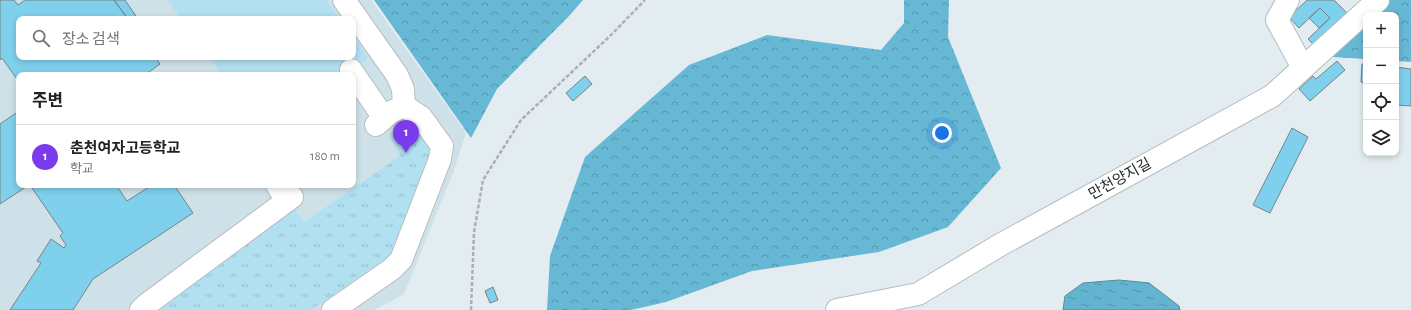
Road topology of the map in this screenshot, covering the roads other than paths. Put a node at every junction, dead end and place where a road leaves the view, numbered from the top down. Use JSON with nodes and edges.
{"nodes":[{"id":1,"x":344,"y":0,"type":"edge"},
{"id":2,"x":1288,"y":0,"type":"edge"},
{"id":3,"x":1378,"y":0,"type":"edge"},
{"id":4,"x":355,"y":16,"type":"edge"},
{"id":5,"x":356,"y":17,"type":"edge"},
{"id":6,"x":1303,"y":68,"type":"junction"},
{"id":7,"x":356,"y":79,"type":"edge"},
{"id":8,"x":404,"y":106,"type":"junction"},
{"id":9,"x":285,"y":194,"type":"edge"},
{"id":10,"x":141,"y":310,"type":"edge"},
{"id":11,"x":333,"y":310,"type":"edge"},
{"id":12,"x":837,"y":310,"type":"edge"}],
"edges":[{"from":1,"to":4,"type":"street"},
{"from":2,"to":6,"type":"street"},
{"from":3,"to":6,"type":"street","name":"만천양지길"},
{"from":5,"to":8,"type":"street"},
{"from":6,"to":12,"type":"street","name":"만천양지길"},
{"from":7,"to":8,"type":"street"},
{"from":8,"to":11,"type":"street"},
{"from":9,"to":10,"type":"street"}]}
